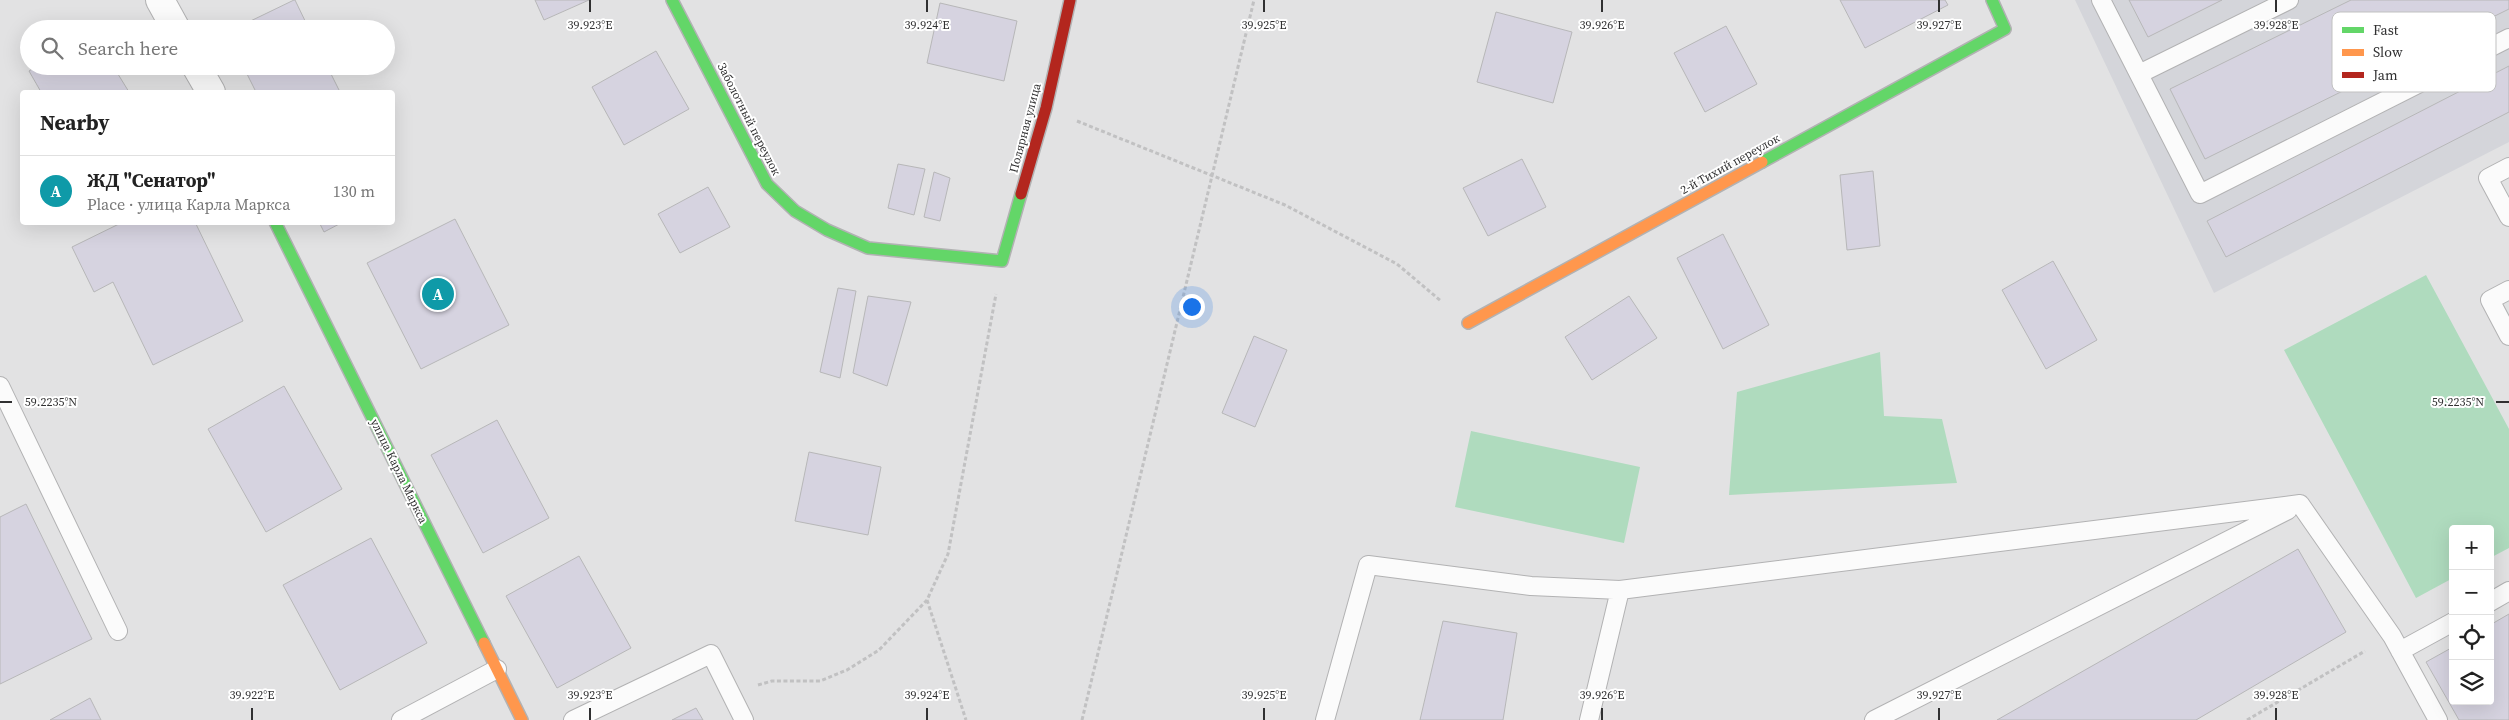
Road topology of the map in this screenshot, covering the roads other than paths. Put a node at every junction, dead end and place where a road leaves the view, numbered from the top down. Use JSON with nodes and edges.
{"nodes":[{"id":1,"x":160,"y":0,"type":"edge"},
{"id":2,"x":672,"y":0,"type":"edge"},
{"id":3,"x":1070,"y":0,"type":"edge"},
{"id":4,"x":1992,"y":0,"type":"edge"},
{"id":5,"x":2101,"y":0,"type":"edge"},
{"id":6,"x":2289,"y":0,"type":"edge"},
{"id":7,"x":171,"y":20,"type":"edge"},
{"id":8,"x":2509,"y":38,"type":"edge"},
{"id":9,"x":2496,"y":45,"type":"edge"},
{"id":10,"x":2139,"y":74,"type":"junction"},
{"id":11,"x":201,"y":75,"type":"edge"},
{"id":12,"x":209,"y":90,"type":"edge"},
{"id":13,"x":2402,"y":92,"type":"edge"},
{"id":14,"x":2509,"y":167,"type":"edge"},
{"id":15,"x":2509,"y":217,"type":"edge"},
{"id":16,"x":276,"y":225,"type":"edge"},
{"id":17,"x":1002,"y":261,"type":"joint"},
{"id":18,"x":2509,"y":290,"type":"edge"},
{"id":19,"x":1468,"y":323,"type":"road end"},
{"id":20,"x":2509,"y":336,"type":"edge"},
{"id":21,"x":0,"y":386,"type":"edge"},
{"id":22,"x":2300,"y":504,"type":"junction"},
{"id":23,"x":1620,"y":590,"type":"junction"},
{"id":24,"x":2509,"y":591,"type":"edge"},
{"id":25,"x":2494,"y":600,"type":"edge"},
{"id":26,"x":2449,"y":623,"type":"edge"},
{"id":27,"x":118,"y":630,"type":"dead end"},
{"id":28,"x":2396,"y":643,"type":"junction"},
{"id":29,"x":497,"y":669,"type":"junction"},
{"id":30,"x":401,"y":720,"type":"edge"},
{"id":31,"x":522,"y":720,"type":"edge"},
{"id":32,"x":573,"y":720,"type":"edge"},
{"id":33,"x":744,"y":720,"type":"edge"},
{"id":34,"x":1325,"y":720,"type":"edge"},
{"id":35,"x":1589,"y":720,"type":"edge"},
{"id":36,"x":1874,"y":720,"type":"edge"},
{"id":37,"x":2438,"y":720,"type":"edge"}],
"edges":[{"from":1,"to":7,"type":"street"},
{"from":2,"to":17,"type":"street","name":"Заболотный переулок"},
{"from":3,"to":17,"type":"street","name":"Полярная улица"},
{"from":4,"to":19,"type":"street","name":"2-й Тихий переулок"},
{"from":5,"to":10,"type":"lane"},
{"from":6,"to":10,"type":"lane"},
{"from":8,"to":9,"type":"lane"},
{"from":10,"to":13,"type":"lane"},
{"from":11,"to":12,"type":"street"},
{"from":14,"to":15,"type":"lane"},
{"from":16,"to":29,"type":"street","name":"улица Карла Маркса"},
{"from":18,"to":20,"type":"lane"},
{"from":21,"to":27,"type":"lane"},
{"from":22,"to":23,"type":"lane"},
{"from":22,"to":28,"type":"lane"},
{"from":22,"to":36,"type":"lane"},
{"from":23,"to":34,"type":"lane"},
{"from":23,"to":35,"type":"lane"},
{"from":24,"to":25,"type":"lane"},
{"from":26,"to":28,"type":"lane"},
{"from":28,"to":37,"type":"lane"},
{"from":29,"to":30,"type":"lane"},
{"from":29,"to":31,"type":"street","name":"улица Карла Маркса"},
{"from":32,"to":33,"type":"lane"}]}
